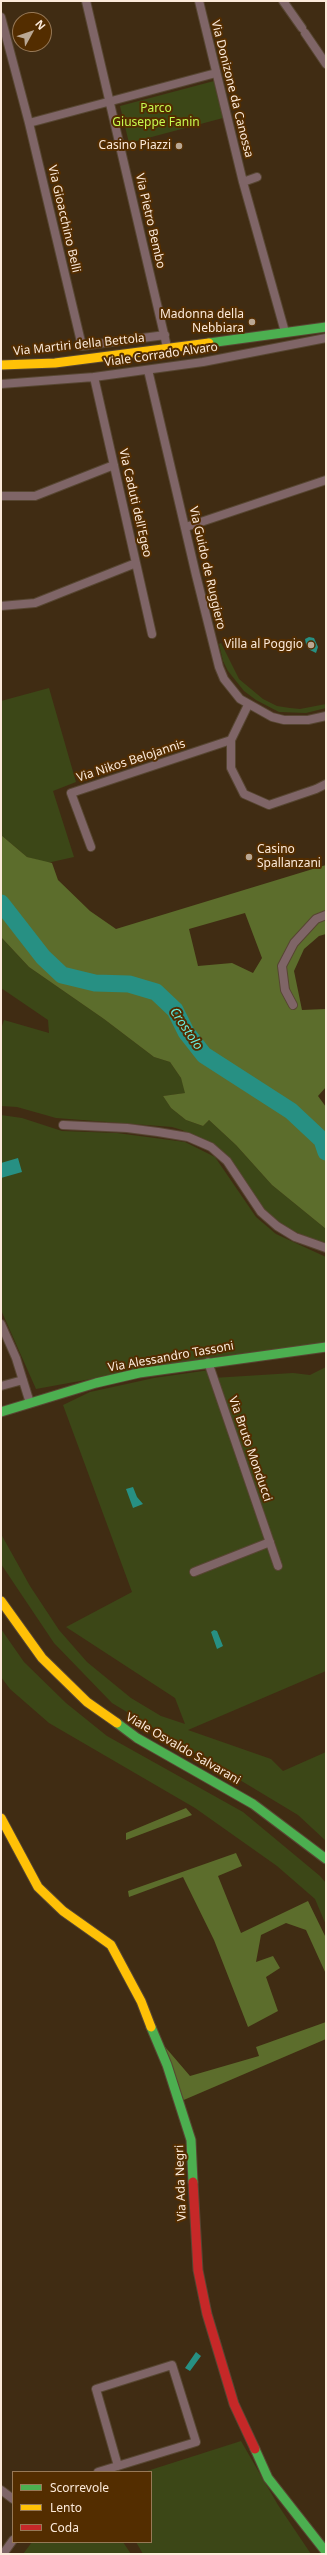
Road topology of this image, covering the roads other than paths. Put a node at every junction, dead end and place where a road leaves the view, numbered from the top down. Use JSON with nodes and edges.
{"nodes":[{"id":1,"x":86,"y":1,"type":"edge"},
{"id":2,"x":199,"y":1,"type":"edge"},
{"id":3,"x":283,"y":1,"type":"edge"},
{"id":4,"x":1,"y":17,"type":"edge"},
{"id":5,"x":326,"y":64,"type":"edge"},
{"id":6,"x":216,"y":73,"type":"junction"},
{"id":7,"x":109,"y":100,"type":"junction"},
{"id":8,"x":29,"y":123,"type":"junction"},
{"id":9,"x":257,"y":177,"type":"dead end"},
{"id":10,"x":243,"y":182,"type":"junction"},
{"id":11,"x":326,"y":327,"type":"edge"},
{"id":12,"x":285,"y":332,"type":"junction"},
{"id":13,"x":165,"y":335,"type":"junction"},
{"id":14,"x":325,"y":341,"type":"edge"},
{"id":15,"x":167,"y":347,"type":"junction"},
{"id":16,"x":1,"y":365,"type":"edge"},
{"id":17,"x":148,"y":370,"type":"junction"},
{"id":18,"x":94,"y":377,"type":"junction"},
{"id":19,"x":1,"y":384,"type":"edge"},
{"id":20,"x":114,"y":465,"type":"junction"},
{"id":21,"x":326,"y":480,"type":"edge"},
{"id":22,"x":1,"y":496,"type":"edge"},
{"id":23,"x":186,"y":528,"type":"junction"},
{"id":24,"x":136,"y":563,"type":"junction"},
{"id":25,"x":1,"y":606,"type":"edge"},
{"id":26,"x":152,"y":634,"type":"dead end"},
{"id":27,"x":248,"y":705,"type":"junction"},
{"id":28,"x":326,"y":716,"type":"edge"},
{"id":29,"x":231,"y":740,"type":"junction"},
{"id":30,"x":326,"y":784,"type":"edge"},
{"id":31,"x":91,"y":848,"type":"dead end"},
{"id":32,"x":326,"y":915,"type":"edge"},
{"id":33,"x":293,"y":1004,"type":"dead end"},
{"id":34,"x":63,"y":1126,"type":"dead end"},
{"id":35,"x":326,"y":1248,"type":"edge"},
{"id":36,"x":1,"y":1324,"type":"edge"},
{"id":37,"x":326,"y":1347,"type":"edge"},
{"id":38,"x":208,"y":1362,"type":"junction"},
{"id":39,"x":23,"y":1380,"type":"junction"},
{"id":40,"x":1,"y":1386,"type":"edge"},
{"id":41,"x":30,"y":1403,"type":"junction"},
{"id":42,"x":1,"y":1412,"type":"edge"},
{"id":43,"x":270,"y":1542,"type":"junction"},
{"id":44,"x":278,"y":1566,"type":"dead end"},
{"id":45,"x":194,"y":1572,"type":"dead end"},
{"id":46,"x":1,"y":1601,"type":"edge"},
{"id":47,"x":1,"y":1818,"type":"edge"},
{"id":48,"x":316,"y":1853,"type":"junction"},
{"id":49,"x":326,"y":1859,"type":"edge"},
{"id":50,"x":326,"y":1865,"type":"edge"},
{"id":51,"x":118,"y":2466,"type":"junction"},
{"id":52,"x":101,"y":2471,"type":"edge"},
{"id":53,"x":1,"y":2490,"type":"edge"},
{"id":54,"x":12,"y":2498,"type":"edge"},
{"id":55,"x":12,"y":2541,"type":"edge"},
{"id":56,"x":326,"y":2552,"type":"edge"},
{"id":57,"x":2,"y":2554,"type":"edge"}],
"edges":[{"from":1,"to":7,"type":"street","name":"Via Pietro Bembo"},
{"from":2,"to":6,"type":"street","name":"Via Donizone da Canossa"},
{"from":3,"to":5,"type":"street"},
{"from":4,"to":8,"type":"street","name":"Via Gioacchino Belli"},
{"from":6,"to":7,"type":"street"},
{"from":6,"to":10,"type":"street","name":"Via Donizone da Canossa"},
{"from":7,"to":8,"type":"street"},
{"from":7,"to":13,"type":"street","name":"Via Pietro Bembo"},
{"from":8,"to":13,"type":"street","name":"Via Gioacchino Belli"},
{"from":9,"to":10,"type":"street"},
{"from":10,"to":12,"type":"street","name":"Via Donizone da Canossa"},
{"from":11,"to":12,"type":"street","name":"Via Martiri della Bettola"},
{"from":12,"to":15,"type":"street","name":"Via Martiri della Bettola"},
{"from":13,"to":15,"type":"street","name":"Via Pietro Bembo"},
{"from":14,"to":17,"type":"street","name":"Viale Corrado Alvaro"},
{"from":15,"to":16,"type":"street","name":"Via Martiri della Bettola"},
{"from":17,"to":18,"type":"street","name":"Viale Corrado Alvaro"},
{"from":17,"to":23,"type":"street","name":"Via Guido de Ruggiero"},
{"from":18,"to":19,"type":"street","name":"Viale Corrado Alvaro"},
{"from":18,"to":20,"type":"street","name":"Via Caduti dell'Egeo"},
{"from":20,"to":22,"type":"street"},
{"from":20,"to":24,"type":"street","name":"Via Caduti dell'Egeo"},
{"from":21,"to":23,"type":"street"},
{"from":23,"to":27,"type":"street","name":"Via Guido de Ruggiero"},
{"from":24,"to":25,"type":"street"},
{"from":24,"to":26,"type":"street","name":"Via Caduti dell'Egeo"},
{"from":27,"to":28,"type":"street","name":"Via Guido de Ruggiero"},
{"from":27,"to":29,"type":"street"},
{"from":29,"to":30,"type":"street"},
{"from":29,"to":31,"type":"street","name":"Via Nikos Belojannis"},
{"from":32,"to":33,"type":"street"},
{"from":34,"to":35,"type":"street"},
{"from":36,"to":39,"type":"street"},
{"from":37,"to":38,"type":"street","name":"Via Alessandro Tassoni"},
{"from":38,"to":41,"type":"street","name":"Via Alessandro Tassoni"},
{"from":38,"to":43,"type":"street","name":"Via Bruto Monducci"},
{"from":39,"to":40,"type":"street"},
{"from":39,"to":41,"type":"street"},
{"from":41,"to":42,"type":"street","name":"Via Alessandro Tassoni"},
{"from":43,"to":44,"type":"street","name":"Via Bruto Monducci"},
{"from":43,"to":45,"type":"street"},
{"from":46,"to":48,"type":"street","name":"Viale Osvaldo Salvarani"},
{"from":47,"to":56,"type":"street","name":"Via Ada Negri"},
{"from":48,"to":49,"type":"street","name":"Viale Osvaldo Salvarani"},
{"from":48,"to":50,"type":"street","name":"Viale Osvaldo Salvarani"},
{"from":51,"to":51,"type":"street"},
{"from":51,"to":52,"type":"street"},
{"from":53,"to":54,"type":"street"},
{"from":55,"to":57,"type":"street"}]}
